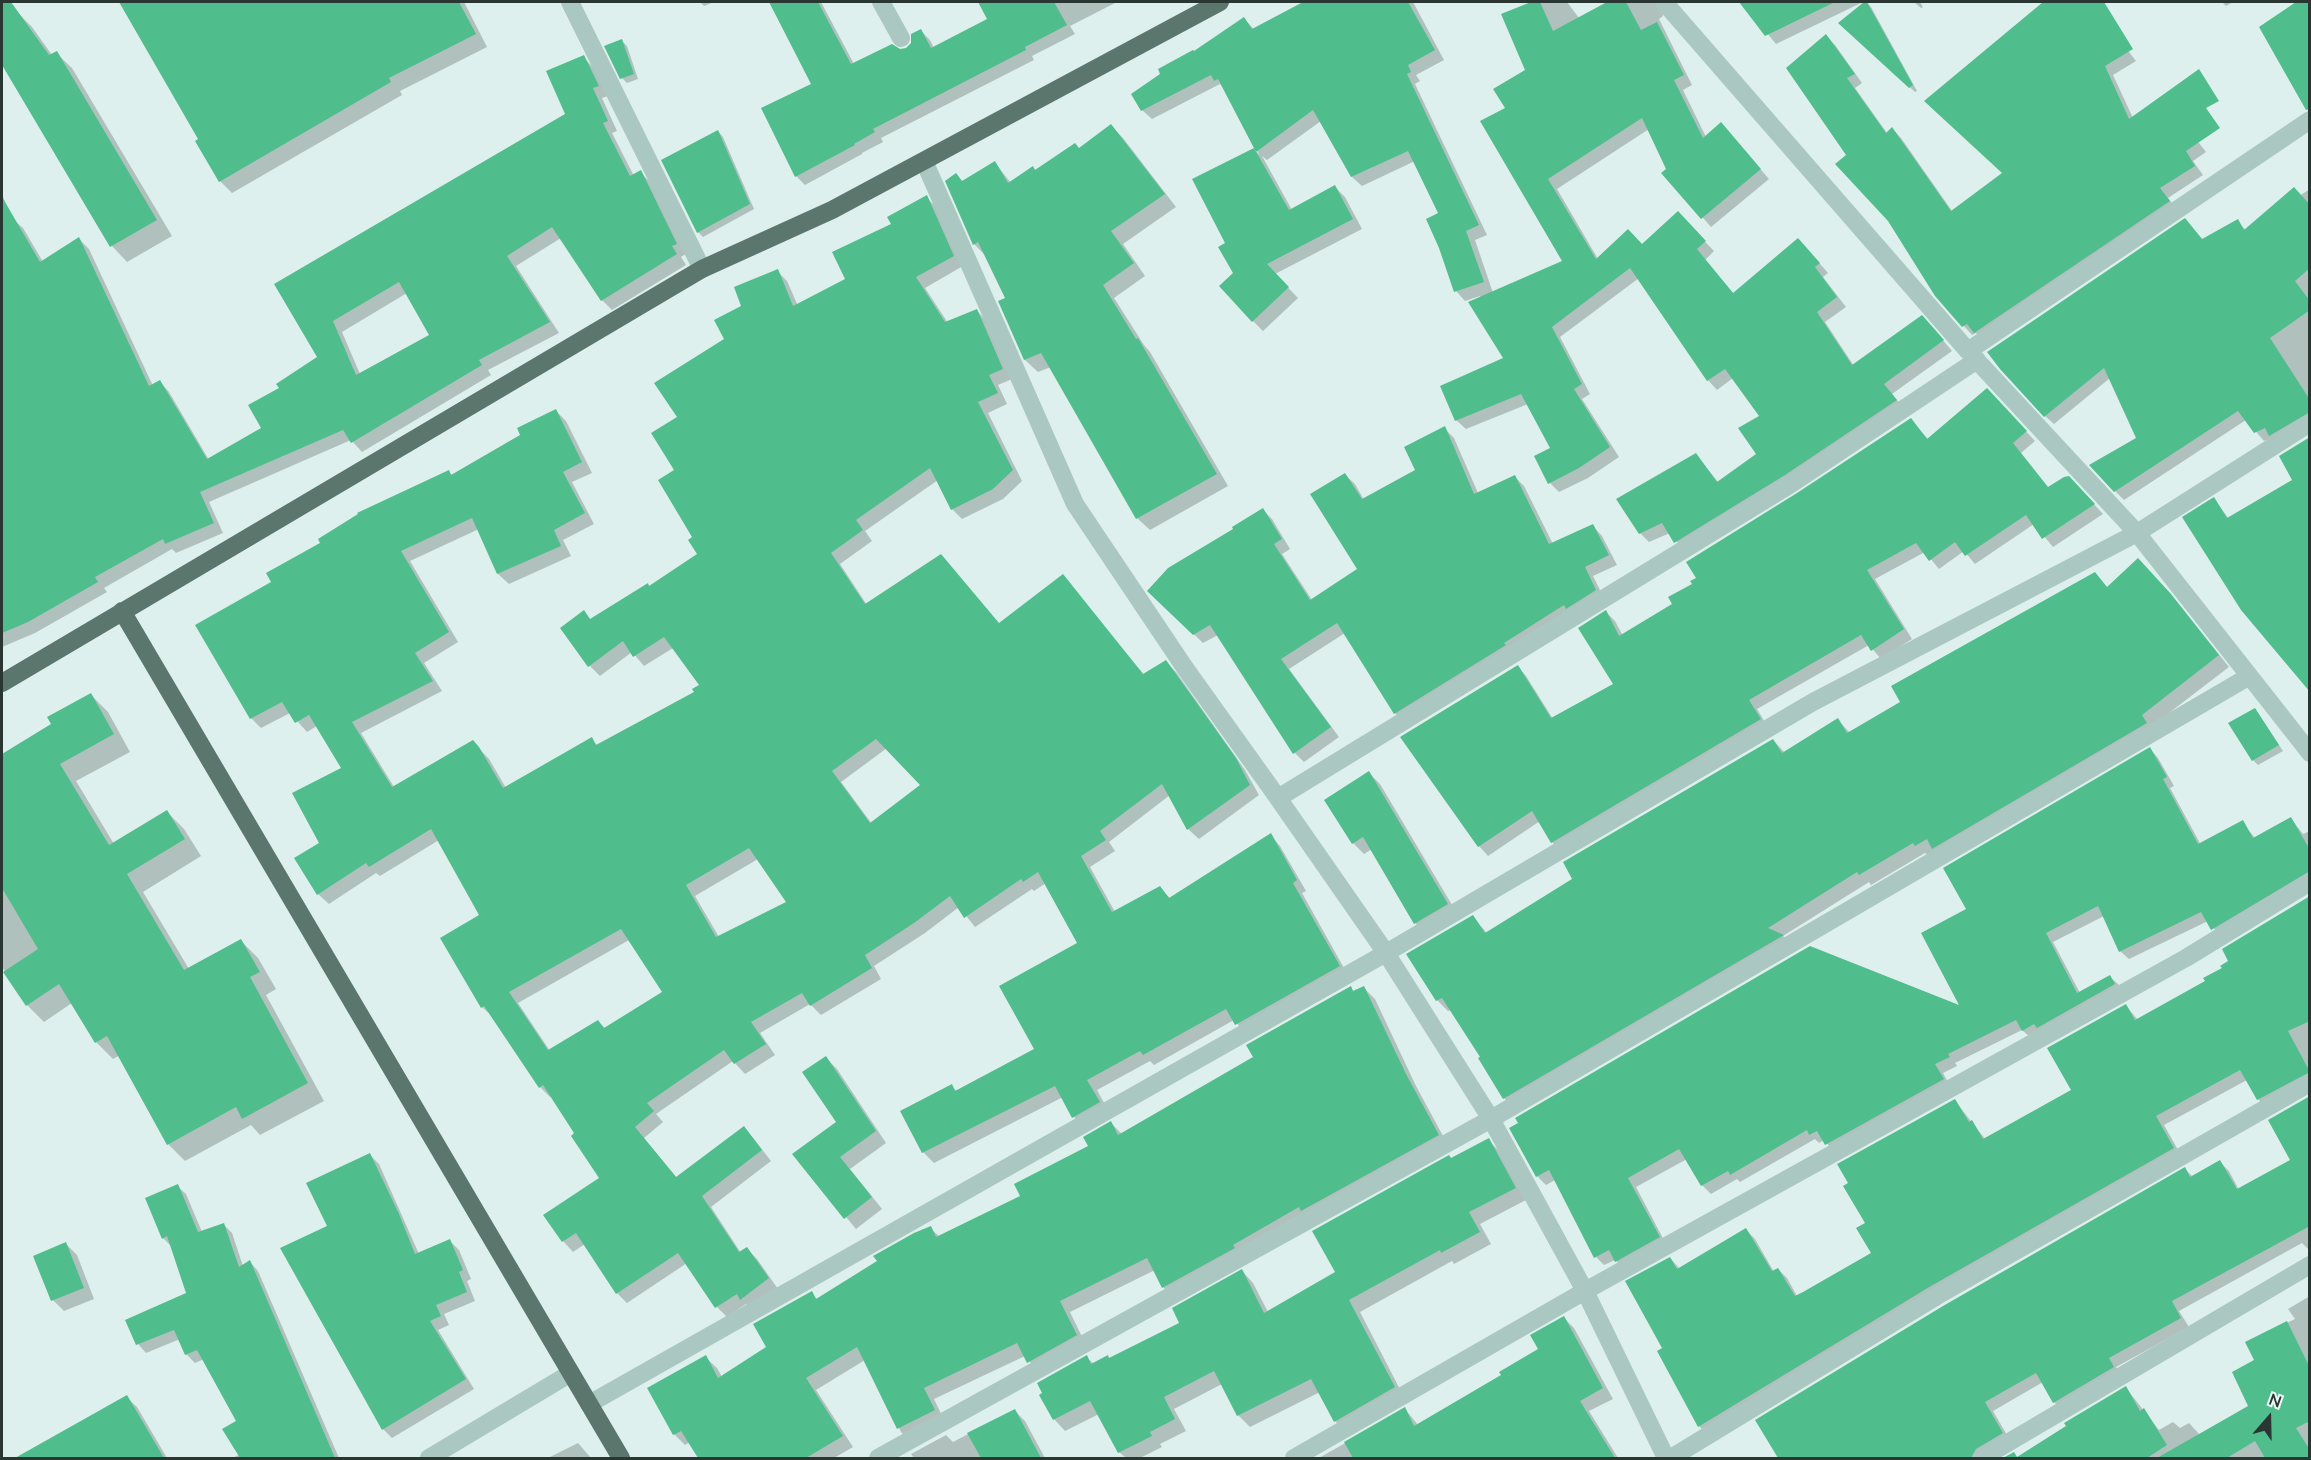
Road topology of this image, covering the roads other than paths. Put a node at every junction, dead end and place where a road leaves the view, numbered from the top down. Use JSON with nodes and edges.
{"nodes":[{"id":1,"x":570,"y":2,"type":"edge"},
{"id":2,"x":881,"y":2,"type":"edge"},
{"id":3,"x":1220,"y":2,"type":"edge"},
{"id":4,"x":1664,"y":2,"type":"edge"},
{"id":5,"x":901,"y":38,"type":"dead end"},
{"id":6,"x":2310,"y":120,"type":"edge"},
{"id":7,"x":924,"y":161,"type":"junction"},
{"id":8,"x":702,"y":269,"type":"junction"},
{"id":9,"x":1973,"y":356,"type":"junction"},
{"id":10,"x":2310,"y":423,"type":"edge"},
{"id":11,"x":2137,"y":533,"type":"junction"},
{"id":12,"x":122,"y":611,"type":"junction"},
{"id":13,"x":2248,"y":676,"type":"junction"},
{"id":14,"x":2,"y":683,"type":"edge"},
{"id":15,"x":2310,"y":753,"type":"edge"},
{"id":16,"x":1278,"y":798,"type":"junction"},
{"id":17,"x":2310,"y":882,"type":"edge"},
{"id":18,"x":1386,"y":953,"type":"junction"},
{"id":19,"x":2310,"y":1083,"type":"edge"},
{"id":20,"x":1491,"y":1119,"type":"junction"},
{"id":21,"x":2310,"y":1265,"type":"edge"},
{"id":22,"x":1585,"y":1291,"type":"junction"},
{"id":23,"x":571,"y":1373,"type":"junction"},
{"id":24,"x":589,"y":1404,"type":"junction"},
{"id":25,"x":429,"y":1458,"type":"edge"},
{"id":26,"x":621,"y":1458,"type":"edge"},
{"id":27,"x":878,"y":1458,"type":"edge"},
{"id":28,"x":1294,"y":1458,"type":"edge"},
{"id":29,"x":1666,"y":1458,"type":"edge"},
{"id":30,"x":1671,"y":1458,"type":"edge"},
{"id":31,"x":1982,"y":1458,"type":"edge"}],
"edges":[{"from":1,"to":8,"type":"street"},
{"from":2,"to":5,"type":"street"},
{"from":3,"to":7,"type":"main road"},
{"from":4,"to":9,"type":"street"},
{"from":6,"to":9,"type":"street"},
{"from":7,"to":8,"type":"main road"},
{"from":7,"to":16,"type":"street"},
{"from":8,"to":12,"type":"main road"},
{"from":9,"to":11,"type":"street"},
{"from":9,"to":16,"type":"street"},
{"from":10,"to":11,"type":"street"},
{"from":11,"to":13,"type":"street"},
{"from":11,"to":18,"type":"street"},
{"from":12,"to":14,"type":"main road"},
{"from":12,"to":23,"type":"main road"},
{"from":13,"to":15,"type":"street"},
{"from":13,"to":20,"type":"street"},
{"from":16,"to":18,"type":"street"},
{"from":17,"to":22,"type":"street"},
{"from":18,"to":20,"type":"street"},
{"from":18,"to":24,"type":"street"},
{"from":19,"to":30,"type":"street"},
{"from":20,"to":22,"type":"street"},
{"from":20,"to":27,"type":"street"},
{"from":21,"to":31,"type":"street"},
{"from":22,"to":28,"type":"street"},
{"from":22,"to":29,"type":"street"},
{"from":23,"to":24,"type":"main road"},
{"from":23,"to":25,"type":"street"},
{"from":24,"to":26,"type":"main road"}]}
